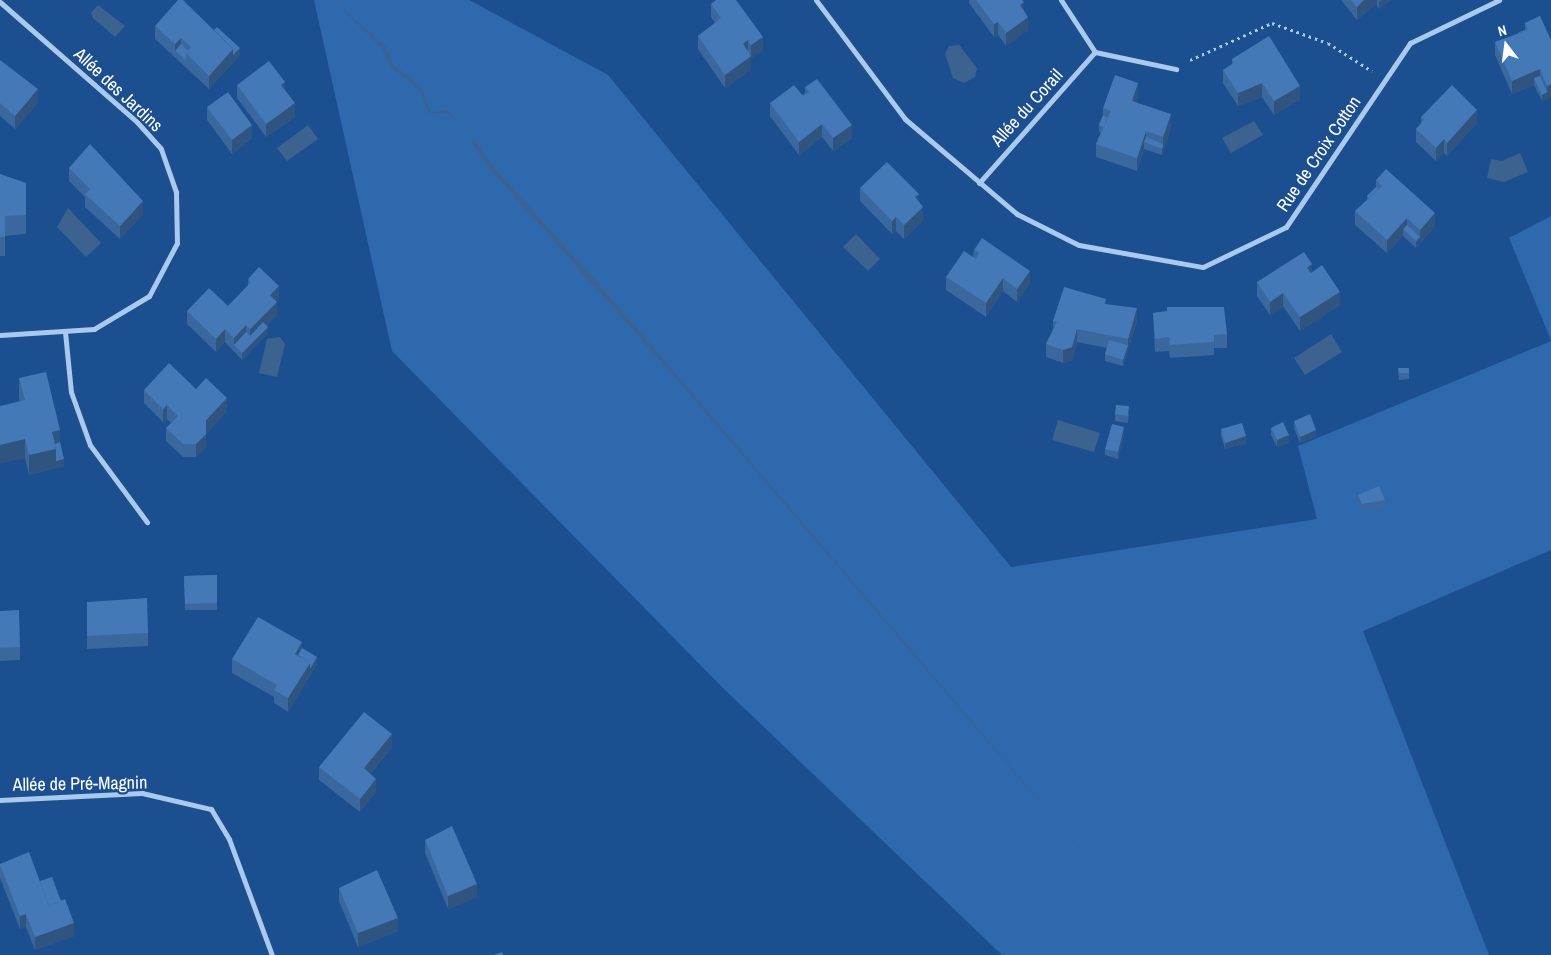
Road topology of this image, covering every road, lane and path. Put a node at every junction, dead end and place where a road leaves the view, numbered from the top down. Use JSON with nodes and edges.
{"nodes":[{"id":1,"x":816,"y":0,"type":"edge"},
{"id":2,"x":1061,"y":0,"type":"edge"},
{"id":3,"x":1499,"y":0,"type":"edge"},
{"id":4,"x":0,"y":2,"type":"edge"},
{"id":5,"x":1095,"y":52,"type":"junction"},
{"id":6,"x":1176,"y":70,"type":"joint"},
{"id":7,"x":1385,"y":80,"type":"junction"},
{"id":8,"x":979,"y":183,"type":"junction"},
{"id":9,"x":65,"y":332,"type":"junction"},
{"id":10,"x":0,"y":335,"type":"edge"},
{"id":11,"x":147,"y":522,"type":"dead end"},
{"id":12,"x":0,"y":800,"type":"edge"},
{"id":13,"x":272,"y":955,"type":"edge"}],
"edges":[{"from":1,"to":8,"type":"street","name":"Rue de Croix Cotton"},
{"from":2,"to":5,"type":"street"},
{"from":3,"to":7,"type":"street","name":"Rue de Croix Cotton"},
{"from":4,"to":9,"type":"street","name":"Allée des Jardins"},
{"from":5,"to":6,"type":"street"},
{"from":5,"to":8,"type":"street","name":"Allée du Corail"},
{"from":6,"to":7,"type":"path"},
{"from":7,"to":8,"type":"street","name":"Rue de Croix Cotton"},
{"from":9,"to":10,"type":"street","name":"Allée des Jardins"},
{"from":9,"to":11,"type":"street"},
{"from":12,"to":13,"type":"street","name":"Allée de Pré-Magnin"}]}
